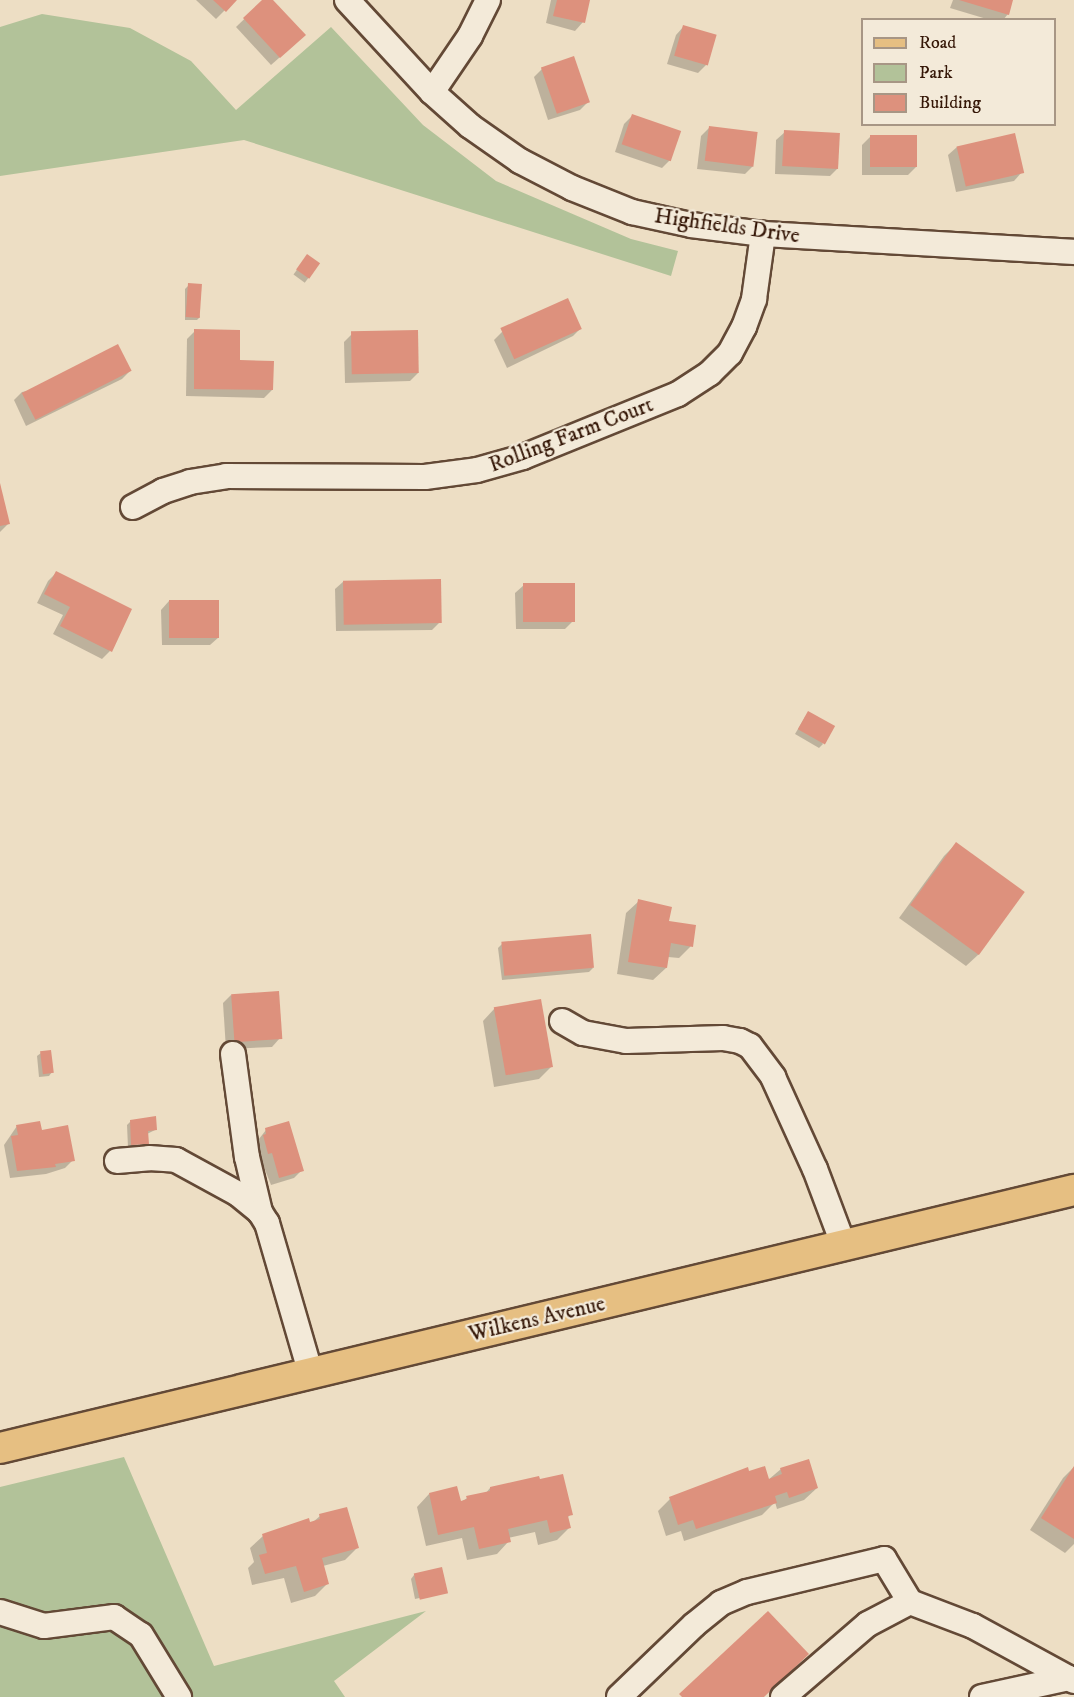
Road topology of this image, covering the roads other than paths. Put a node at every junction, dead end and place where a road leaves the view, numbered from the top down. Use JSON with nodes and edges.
{"nodes":[{"id":1,"x":347,"y":0,"type":"edge"},
{"id":2,"x":488,"y":0,"type":"edge"},
{"id":3,"x":432,"y":92,"type":"junction"},
{"id":4,"x":763,"y":234,"type":"junction"},
{"id":5,"x":1074,"y":252,"type":"edge"},
{"id":6,"x":133,"y":507,"type":"dead end"},
{"id":7,"x":562,"y":1021,"type":"dead end"},
{"id":8,"x":233,"y":1054,"type":"dead end"},
{"id":9,"x":117,"y":1161,"type":"dead end"},
{"id":10,"x":1074,"y":1190,"type":"edge"},
{"id":11,"x":260,"y":1212,"type":"junction"},
{"id":12,"x":844,"y":1246,"type":"junction"},
{"id":13,"x":311,"y":1374,"type":"junction"},
{"id":14,"x":0,"y":1448,"type":"edge"},
{"id":15,"x":910,"y":1602,"type":"junction"},
{"id":16,"x":0,"y":1612,"type":"edge"},
{"id":17,"x":1072,"y":1679,"type":"edge"},
{"id":18,"x":180,"y":1697,"type":"edge"},
{"id":19,"x":619,"y":1697,"type":"edge"},
{"id":20,"x":783,"y":1697,"type":"edge"},
{"id":21,"x":982,"y":1697,"type":"edge"}],
"edges":[{"from":1,"to":3,"type":"street","name":"Highfields Drive"},
{"from":2,"to":3,"type":"street"},
{"from":3,"to":4,"type":"street","name":"Highfields Drive"},
{"from":4,"to":5,"type":"street","name":"Highfields Drive"},
{"from":4,"to":6,"type":"street","name":"Rolling Farm Court"},
{"from":7,"to":12,"type":"street"},
{"from":8,"to":11,"type":"street"},
{"from":9,"to":11,"type":"street"},
{"from":10,"to":12,"type":"main road","name":"Wilkens Avenue"},
{"from":11,"to":13,"type":"street"},
{"from":12,"to":13,"type":"main road","name":"Wilkens Avenue"},
{"from":13,"to":14,"type":"main road","name":"Wilkens Avenue"},
{"from":15,"to":17,"type":"street"},
{"from":15,"to":19,"type":"street"},
{"from":15,"to":20,"type":"street"},
{"from":16,"to":18,"type":"street"},
{"from":17,"to":21,"type":"street"}]}
